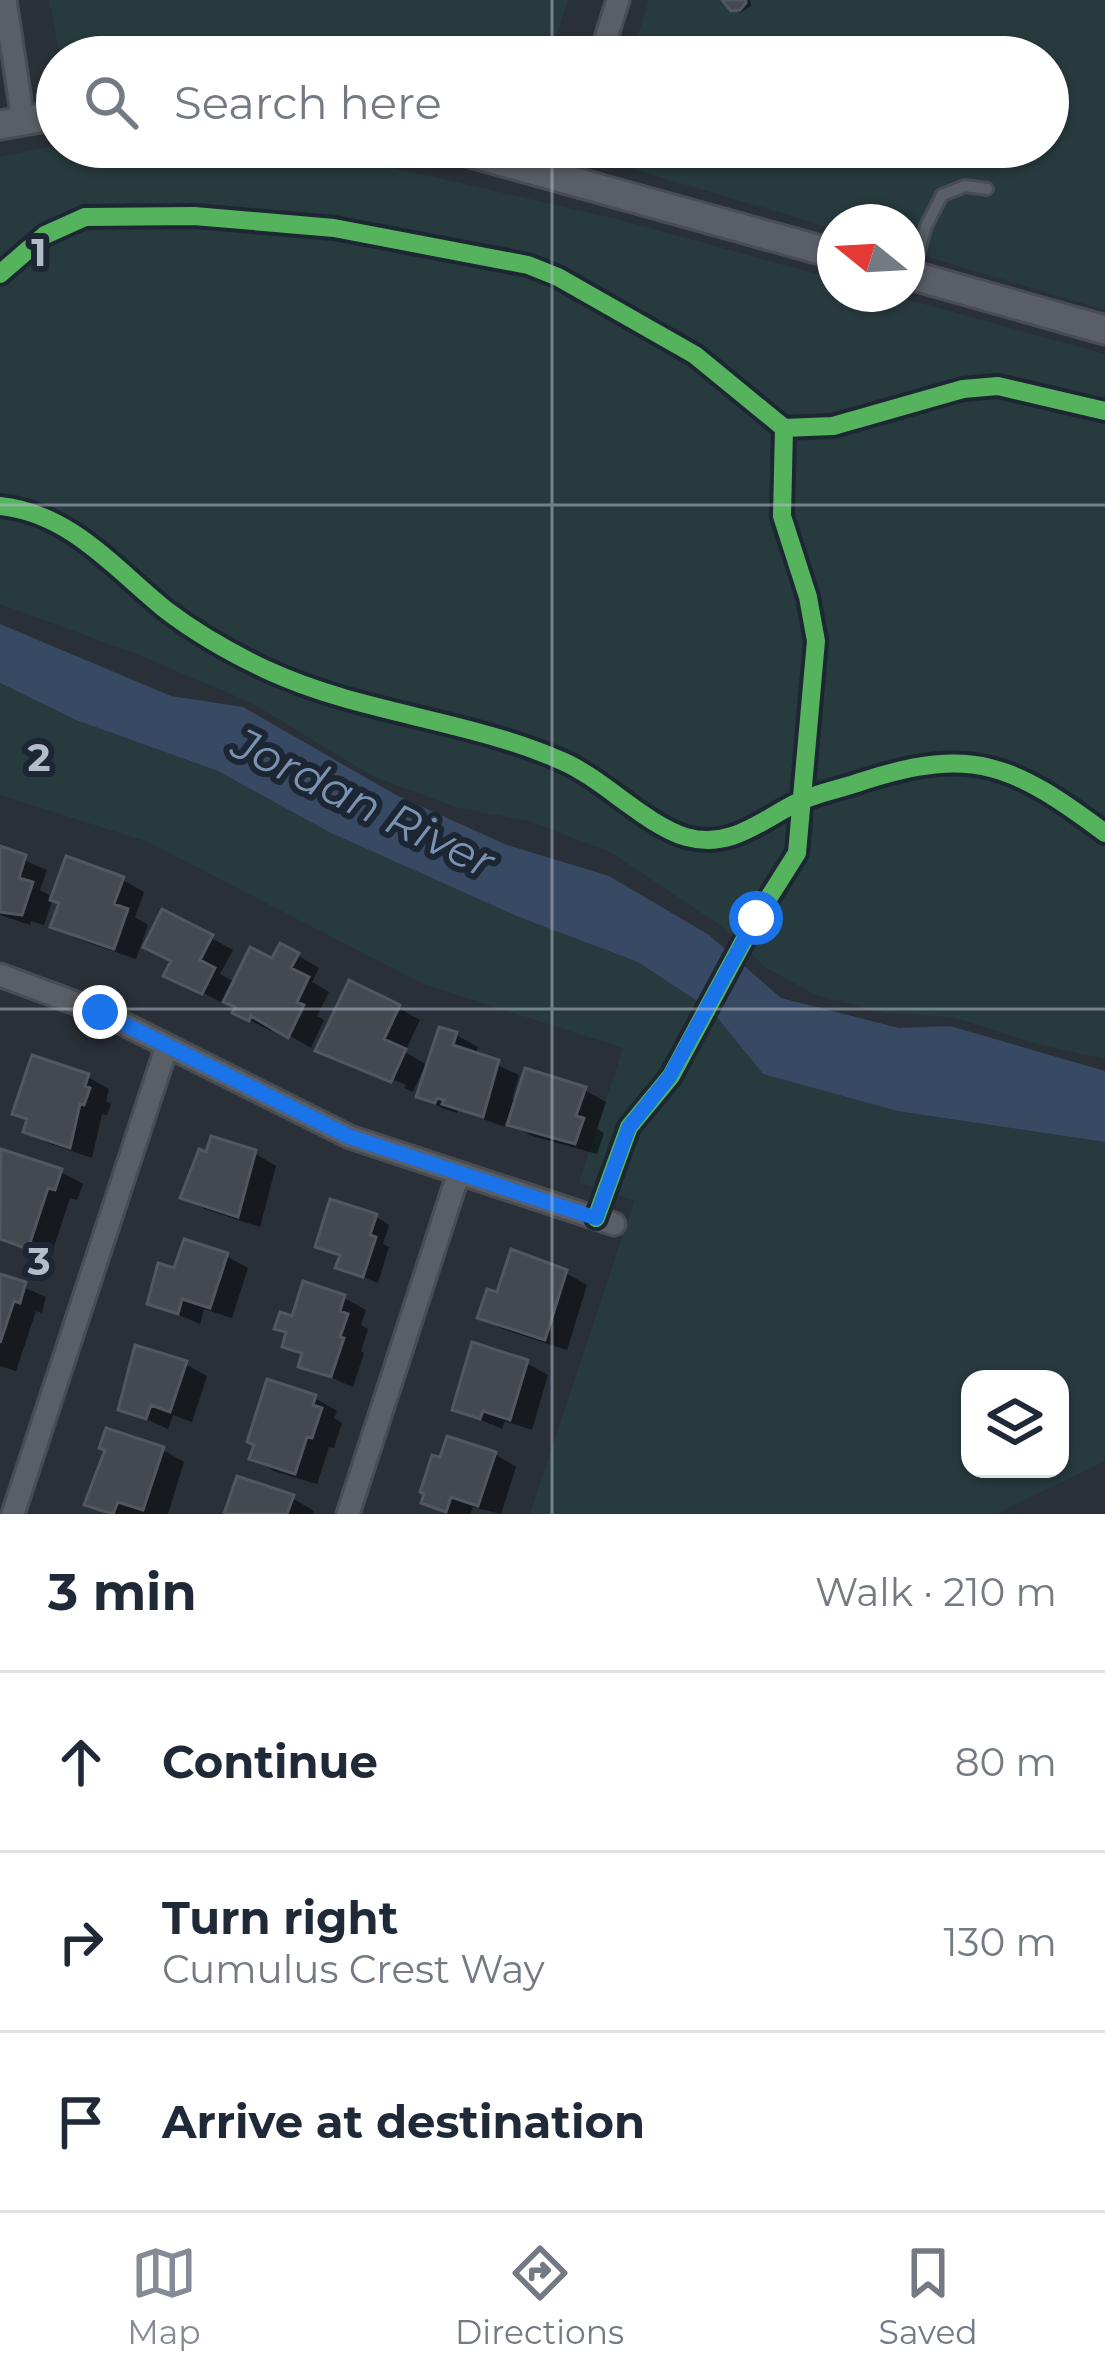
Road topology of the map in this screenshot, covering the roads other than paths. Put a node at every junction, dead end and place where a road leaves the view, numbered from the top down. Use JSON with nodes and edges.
{"nodes":[{"id":1,"x":5,"y":0,"type":"edge"},
{"id":2,"x":618,"y":0,"type":"edge"},
{"id":3,"x":607,"y":36,"type":"edge"},
{"id":4,"x":11,"y":122,"type":"edge"},
{"id":5,"x":531,"y":168,"type":"edge"},
{"id":6,"x":564,"y":168,"type":"edge"},
{"id":7,"x":562,"y":176,"type":"junction"},
{"id":8,"x":987,"y":189,"type":"dead end"},
{"id":9,"x":925,"y":229,"type":"edge"},
{"id":10,"x":817,"y":249,"type":"edge"},
{"id":11,"x":925,"y":279,"type":"edge"},
{"id":12,"x":1105,"y":330,"type":"edge"},
{"id":13,"x":0,"y":975,"type":"edge"},
{"id":14,"x":167,"y":1046,"type":"junction"},
{"id":15,"x":458,"y":1175,"type":"junction"},
{"id":16,"x":614,"y":1224,"type":"dead end"},
{"id":17,"x":13,"y":1514,"type":"edge"},
{"id":18,"x":348,"y":1514,"type":"edge"}],
"edges":[{"from":1,"to":4,"type":"street"},
{"from":2,"to":3,"type":"street"},
{"from":5,"to":7,"type":"street"},
{"from":6,"to":7,"type":"street"},
{"from":7,"to":10,"type":"street"},
{"from":8,"to":9,"type":"lane"},
{"from":11,"to":12,"type":"street"},
{"from":13,"to":14,"type":"street"},
{"from":14,"to":15,"type":"street"},
{"from":14,"to":17,"type":"street"},
{"from":15,"to":16,"type":"street"},
{"from":15,"to":18,"type":"street"}]}
